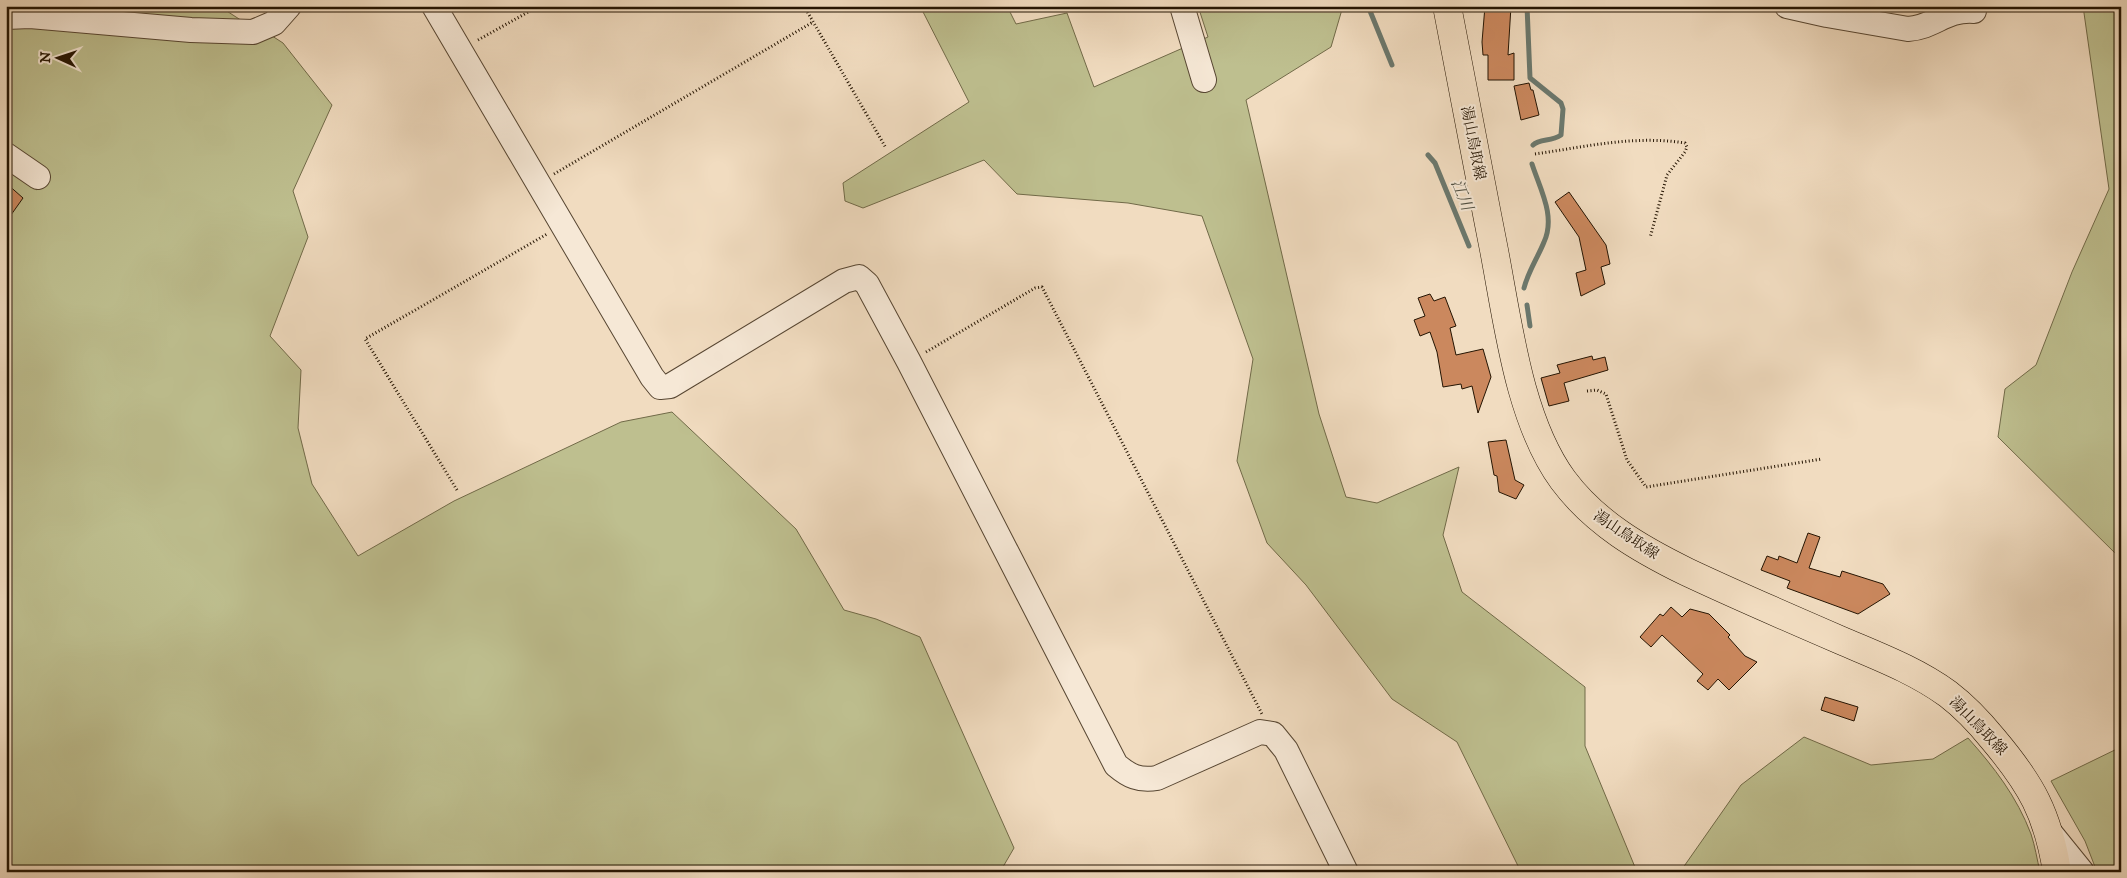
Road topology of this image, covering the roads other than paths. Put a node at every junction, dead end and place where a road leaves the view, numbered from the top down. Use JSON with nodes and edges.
{"nodes":[{"id":1,"x":289,"y":6,"type":"edge"},
{"id":2,"x":434,"y":6,"type":"edge"},
{"id":3,"x":1182,"y":6,"type":"edge"},
{"id":4,"x":1447,"y":6,"type":"edge"},
{"id":5,"x":1787,"y":6,"type":"edge"},
{"id":6,"x":1974,"y":11,"type":"dead end"},
{"id":7,"x":6,"y":17,"type":"edge"},
{"id":8,"x":1204,"y":80,"type":"dead end"},
{"id":9,"x":6,"y":155,"type":"edge"},
{"id":10,"x":38,"y":177,"type":"dead end"},
{"id":11,"x":2048,"y":830,"type":"junction"},
{"id":12,"x":1346,"y":872,"type":"edge"},
{"id":13,"x":2057,"y":872,"type":"edge"},
{"id":14,"x":2082,"y":872,"type":"edge"}],
"edges":[{"from":1,"to":7,"type":"street"},
{"from":2,"to":12,"type":"street"},
{"from":3,"to":8,"type":"street"},
{"from":4,"to":11,"type":"main road","name":"湯山鳥取線"},
{"from":5,"to":6,"type":"street"},
{"from":9,"to":10,"type":"street"},
{"from":11,"to":13,"type":"main road","name":"湯山鳥取線"},
{"from":11,"to":14,"type":"street"}]}
